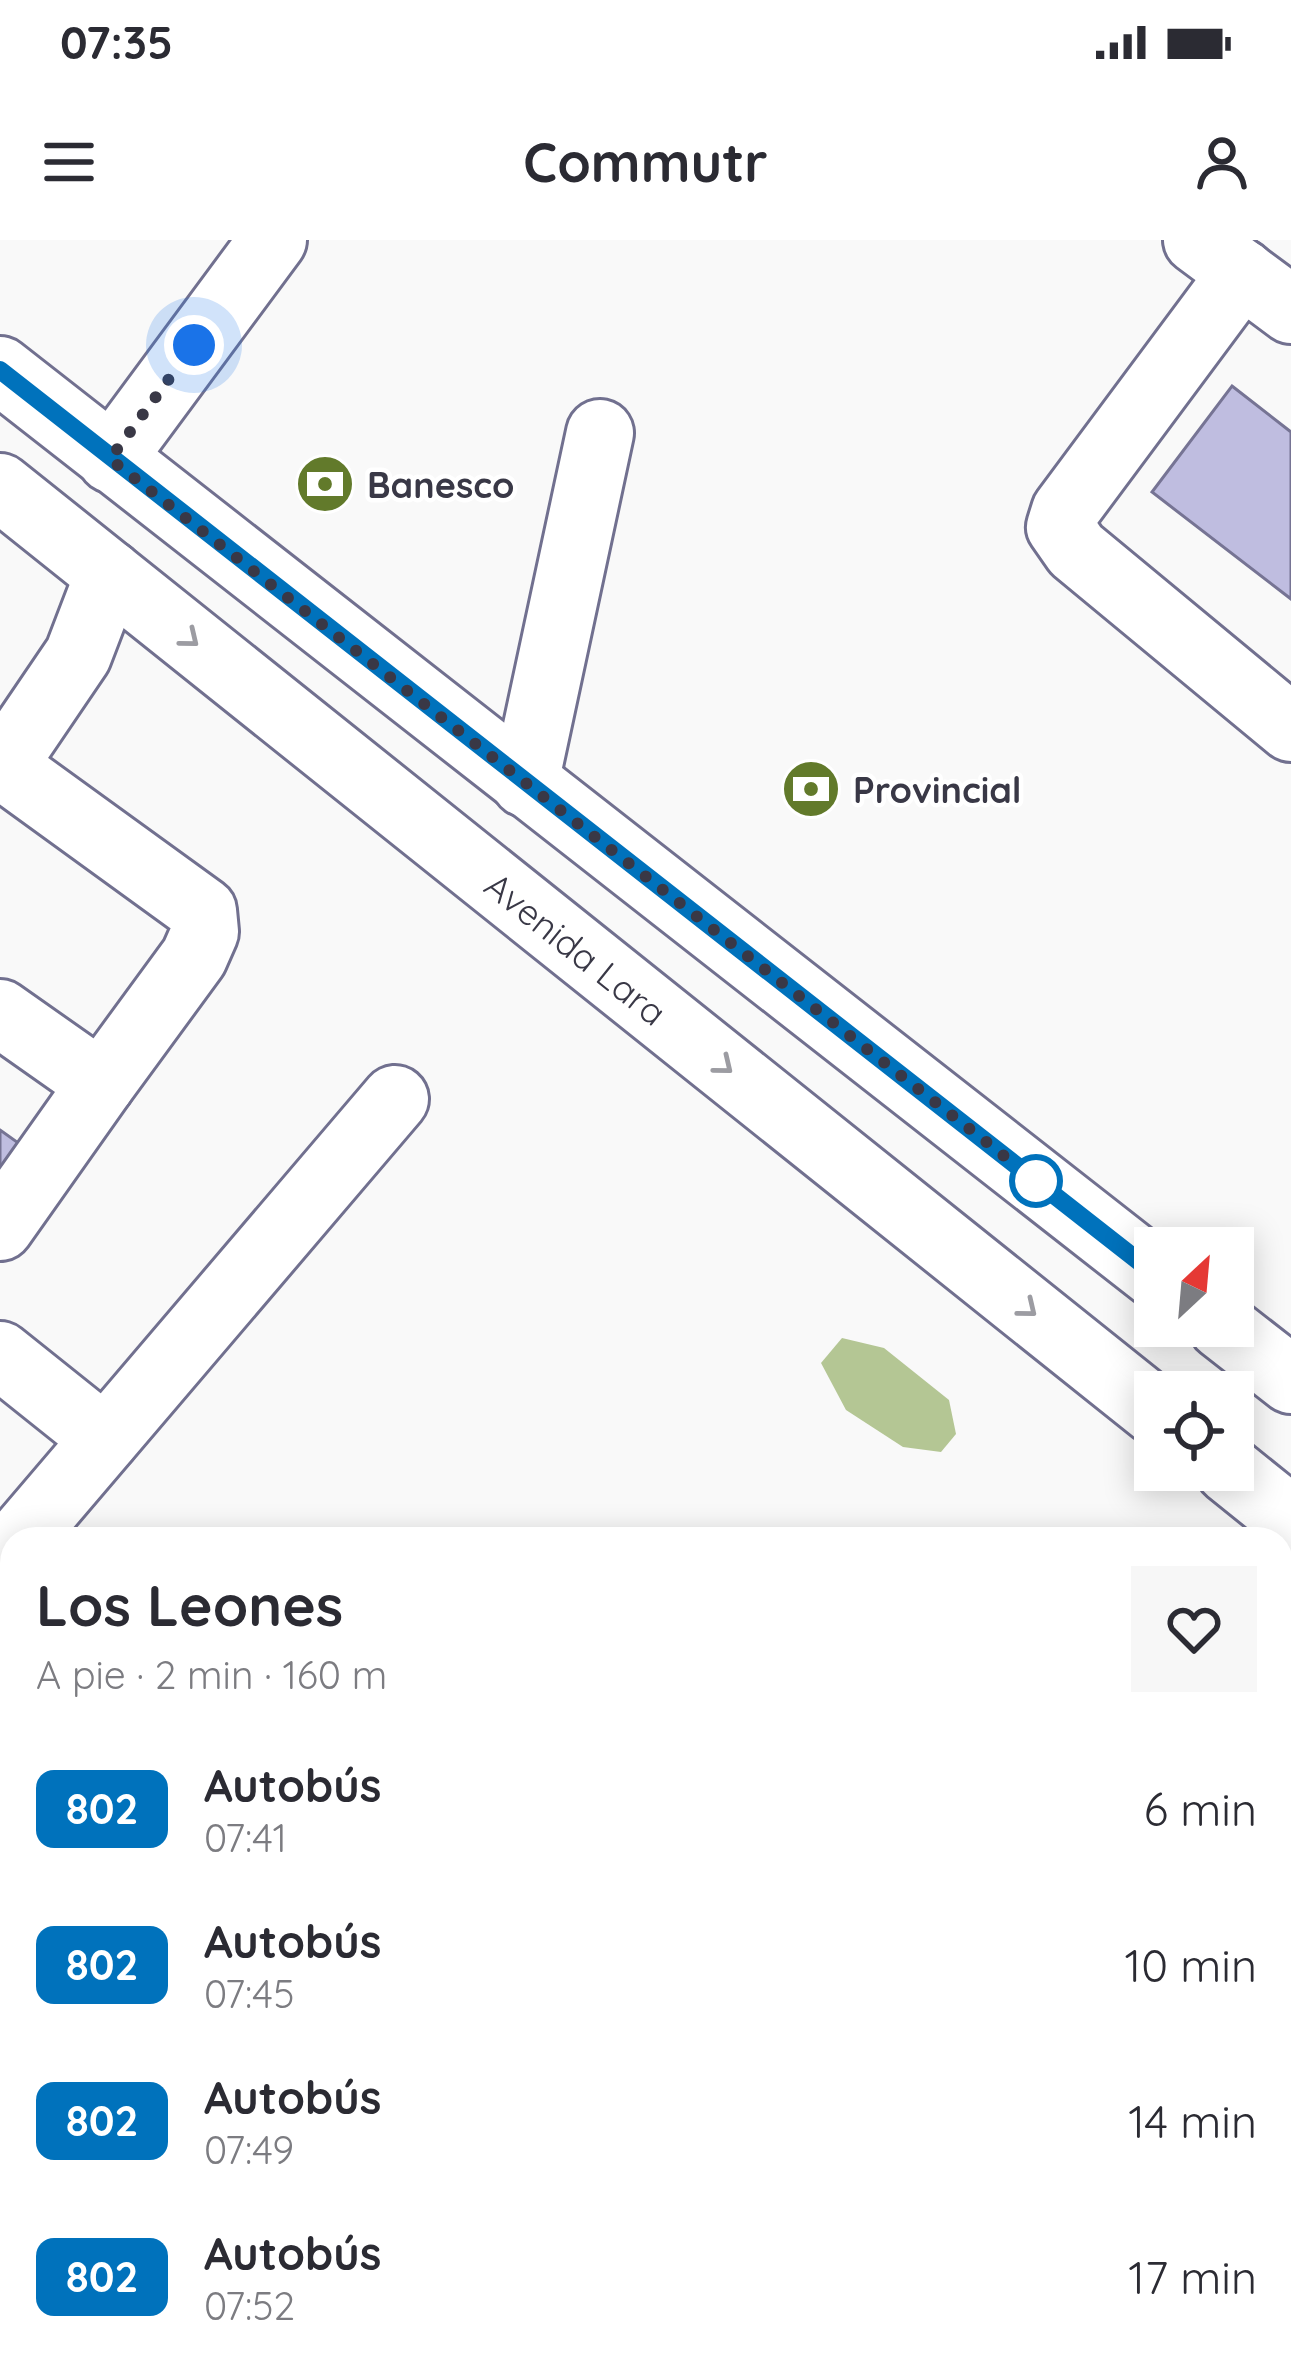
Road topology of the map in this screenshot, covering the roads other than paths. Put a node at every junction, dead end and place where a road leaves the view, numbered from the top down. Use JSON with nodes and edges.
{"nodes":[{"id":1,"x":273,"y":240,"type":"edge"},
{"id":2,"x":1243,"y":274,"type":"edge"},
{"id":3,"x":0,"y":370,"type":"edge"},
{"id":4,"x":600,"y":433,"type":"dead end"},
{"id":5,"x":110,"y":459,"type":"junction"},
{"id":6,"x":0,"y":487,"type":"edge"},
{"id":7,"x":109,"y":574,"type":"junction"},
{"id":8,"x":1291,"y":728,"type":"edge"},
{"id":9,"x":2,"y":768,"type":"edge"},
{"id":10,"x":525,"y":783,"type":"junction"},
{"id":11,"x":0,"y":1012,"type":"edge"},
{"id":12,"x":101,"y":1084,"type":"junction"},
{"id":13,"x":395,"y":1099,"type":"dead end"},
{"id":14,"x":0,"y":1227,"type":"edge"},
{"id":15,"x":1134,"y":1258,"type":"edge"},
{"id":16,"x":1249,"y":1347,"type":"edge"},
{"id":17,"x":0,"y":1354,"type":"edge"},
{"id":18,"x":1291,"y":1380,"type":"edge"},
{"id":19,"x":1134,"y":1394,"type":"edge"},
{"id":20,"x":105,"y":1439,"type":"junction"},
{"id":21,"x":1254,"y":1490,"type":"edge"},
{"id":22,"x":1291,"y":1520,"type":"edge"},
{"id":23,"x":30,"y":1527,"type":"edge"}],
"edges":[{"from":1,"to":5,"type":"street"},
{"from":2,"to":8,"type":"street"},
{"from":3,"to":5,"type":"street"},
{"from":4,"to":10,"type":"street"},
{"from":5,"to":10,"type":"street"},
{"from":6,"to":7,"type":"street","name":"Avenida Lara"},
{"from":7,"to":9,"type":"street"},
{"from":7,"to":19,"type":"street","name":"Avenida Lara","one_way":true},
{"from":9,"to":12,"type":"street"},
{"from":10,"to":15,"type":"street"},
{"from":11,"to":12,"type":"street"},
{"from":12,"to":14,"type":"street"},
{"from":13,"to":20,"type":"street"},
{"from":16,"to":18,"type":"street"},
{"from":17,"to":20,"type":"street"},
{"from":20,"to":23,"type":"street"},
{"from":21,"to":22,"type":"street"}]}
